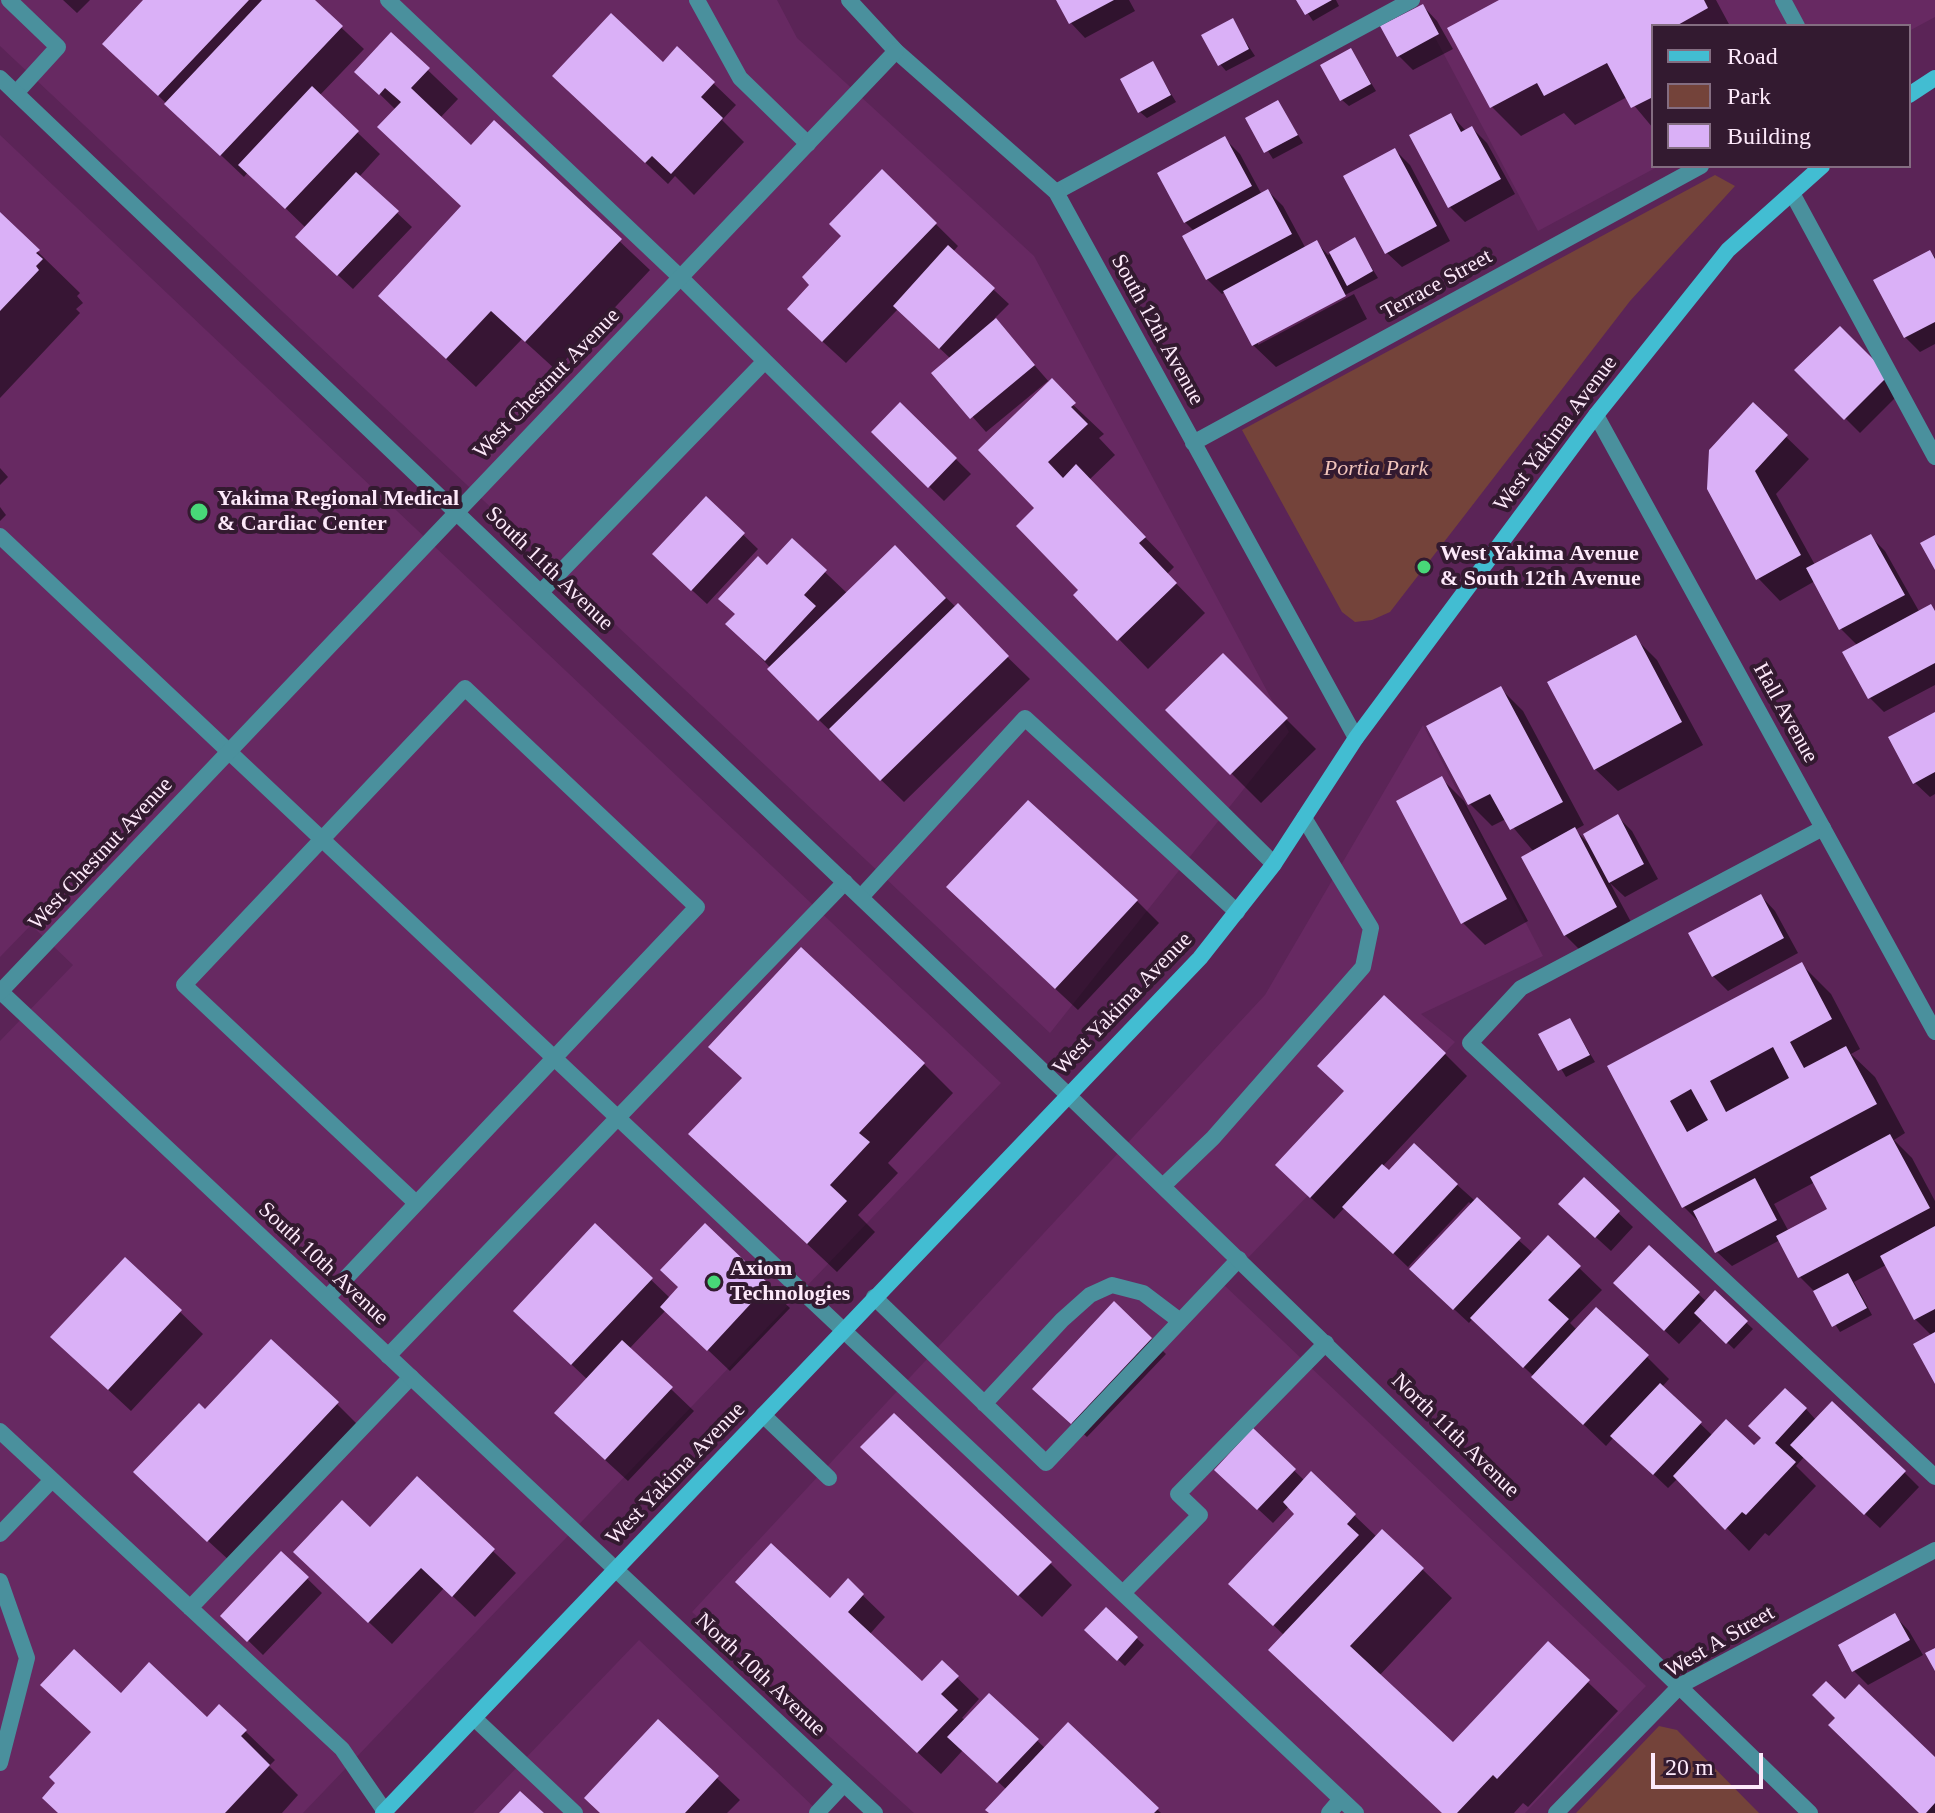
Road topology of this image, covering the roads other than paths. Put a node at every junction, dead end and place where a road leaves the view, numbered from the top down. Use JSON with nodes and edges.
{"nodes":[{"id":1,"x":9,"y":0,"type":"edge"},
{"id":2,"x":388,"y":0,"type":"edge"},
{"id":3,"x":697,"y":0,"type":"edge"},
{"id":4,"x":849,"y":0,"type":"edge"},
{"id":5,"x":1412,"y":0,"type":"edge"},
{"id":6,"x":1783,"y":0,"type":"edge"},
{"id":7,"x":1796,"y":24,"type":"edge"},
{"id":8,"x":896,"y":51,"type":"junction"},
{"id":9,"x":0,"y":78,"type":"edge"},
{"id":10,"x":1935,"y":78,"type":"edge"},
{"id":11,"x":16,"y":93,"type":"junction"},
{"id":12,"x":1911,"y":94,"type":"edge"},
{"id":13,"x":808,"y":144,"type":"junction"},
{"id":14,"x":1697,"y":168,"type":"edge"},
{"id":15,"x":1820,"y":168,"type":"edge"},
{"id":16,"x":1056,"y":192,"type":"junction"},
{"id":17,"x":1792,"y":193,"type":"junction"},
{"id":18,"x":680,"y":277,"type":"junction"},
{"id":19,"x":765,"y":361,"type":"junction"},
{"id":20,"x":1596,"y":415,"type":"junction"},
{"id":21,"x":1193,"y":443,"type":"junction"},
{"id":22,"x":1935,"y":457,"type":"edge"},
{"id":23,"x":456,"y":511,"type":"junction"},
{"id":24,"x":0,"y":536,"type":"edge"},
{"id":25,"x":541,"y":592,"type":"junction"},
{"id":26,"x":1356,"y":738,"type":"junction"},
{"id":27,"x":230,"y":750,"type":"junction"},
{"id":28,"x":1304,"y":818,"type":"junction"},
{"id":29,"x":1823,"y":828,"type":"junction"},
{"id":30,"x":323,"y":838,"type":"junction"},
{"id":31,"x":1274,"y":864,"type":"junction"},
{"id":32,"x":845,"y":882,"type":"junction"},
{"id":33,"x":861,"y":897,"type":"junction"},
{"id":34,"x":1237,"y":912,"type":"junction"},
{"id":35,"x":0,"y":992,"type":"edge"},
{"id":36,"x":1935,"y":1032,"type":"edge"},
{"id":37,"x":555,"y":1057,"type":"junction"},
{"id":38,"x":1067,"y":1094,"type":"junction"},
{"id":39,"x":618,"y":1117,"type":"junction"},
{"id":40,"x":1163,"y":1186,"type":"junction"},
{"id":41,"x":416,"y":1203,"type":"junction"},
{"id":42,"x":1239,"y":1259,"type":"junction"},
{"id":43,"x":874,"y":1297,"type":"junction"},
{"id":44,"x":327,"y":1298,"type":"junction"},
{"id":45,"x":1180,"y":1321,"type":"junction"},
{"id":46,"x":843,"y":1329,"type":"junction"},
{"id":47,"x":1326,"y":1343,"type":"junction"},
{"id":48,"x":388,"y":1356,"type":"junction"},
{"id":49,"x":411,"y":1377,"type":"junction"},
{"id":50,"x":984,"y":1404,"type":"junction"},
{"id":51,"x":763,"y":1415,"type":"junction"},
{"id":52,"x":0,"y":1431,"type":"edge"},
{"id":53,"x":1935,"y":1477,"type":"edge"},
{"id":54,"x":829,"y":1478,"type":"dead end"},
{"id":55,"x":52,"y":1480,"type":"junction"},
{"id":56,"x":0,"y":1534,"type":"edge"},
{"id":57,"x":1935,"y":1550,"type":"edge"},
{"id":58,"x":616,"y":1569,"type":"junction"},
{"id":59,"x":0,"y":1581,"type":"edge"},
{"id":60,"x":1123,"y":1593,"type":"junction"},
{"id":61,"x":190,"y":1608,"type":"junction"},
{"id":62,"x":1681,"y":1685,"type":"junction"},
{"id":63,"x":474,"y":1718,"type":"junction"},
{"id":64,"x":0,"y":1763,"type":"edge"},
{"id":65,"x":844,"y":1784,"type":"junction"},
{"id":66,"x":1341,"y":1799,"type":"junction"},
{"id":67,"x":384,"y":1812,"type":"edge"},
{"id":68,"x":575,"y":1813,"type":"edge"},
{"id":69,"x":817,"y":1813,"type":"edge"},
{"id":70,"x":875,"y":1813,"type":"edge"},
{"id":71,"x":1329,"y":1813,"type":"edge"},
{"id":72,"x":1356,"y":1813,"type":"edge"},
{"id":73,"x":1556,"y":1813,"type":"edge"},
{"id":74,"x":1810,"y":1813,"type":"edge"}],
"edges":[{"from":1,"to":11,"type":"street"},
{"from":2,"to":18,"type":"street"},
{"from":3,"to":13,"type":"street"},
{"from":4,"to":8,"type":"street","name":"South 12th Avenue"},
{"from":5,"to":16,"type":"street"},
{"from":6,"to":7,"type":"street"},
{"from":8,"to":13,"type":"street","name":"West Chestnut Avenue"},
{"from":8,"to":16,"type":"street","name":"South 12th Avenue"},
{"from":9,"to":11,"type":"street","name":"South 11th Avenue"},
{"from":10,"to":12,"type":"main road"},
{"from":11,"to":23,"type":"street","name":"South 11th Avenue"},
{"from":13,"to":18,"type":"street","name":"West Chestnut Avenue"},
{"from":14,"to":21,"type":"street","name":"Terrace Street"},
{"from":15,"to":17,"type":"main road","name":"West Yakima Avenue"},
{"from":16,"to":21,"type":"street","name":"South 12th Avenue"},
{"from":17,"to":20,"type":"main road","name":"West Yakima Avenue"},
{"from":17,"to":22,"type":"street"},
{"from":18,"to":19,"type":"street"},
{"from":18,"to":23,"type":"street","name":"West Chestnut Avenue"},
{"from":19,"to":25,"type":"street"},
{"from":19,"to":31,"type":"street"},
{"from":20,"to":26,"type":"main road","name":"West Yakima Avenue"},
{"from":20,"to":29,"type":"street","name":"Hall Avenue"},
{"from":21,"to":26,"type":"street","name":"South 12th Avenue"},
{"from":23,"to":25,"type":"street","name":"South 11th Avenue"},
{"from":23,"to":27,"type":"street","name":"West Chestnut Avenue"},
{"from":24,"to":27,"type":"street"},
{"from":25,"to":32,"type":"street","name":"South 11th Avenue"},
{"from":26,"to":28,"type":"main road","name":"West Yakima Avenue"},
{"from":27,"to":30,"type":"street"},
{"from":27,"to":35,"type":"street","name":"West Chestnut Avenue"},
{"from":28,"to":31,"type":"main road","name":"West Yakima Avenue"},
{"from":28,"to":40,"type":"street"},
{"from":29,"to":36,"type":"street","name":"Hall Avenue"},
{"from":29,"to":53,"type":"street"},
{"from":30,"to":37,"type":"street"},
{"from":30,"to":37,"type":"street"},
{"from":30,"to":41,"type":"street"},
{"from":31,"to":34,"type":"main road","name":"West Yakima Avenue"},
{"from":32,"to":33,"type":"street","name":"South 11th Avenue"},
{"from":32,"to":39,"type":"street"},
{"from":33,"to":34,"type":"street"},
{"from":33,"to":38,"type":"street","name":"South 11th Avenue"},
{"from":34,"to":38,"type":"main road","name":"West Yakima Avenue"},
{"from":35,"to":44,"type":"street","name":"South 10th Avenue"},
{"from":37,"to":39,"type":"street"},
{"from":37,"to":41,"type":"street"},
{"from":38,"to":40,"type":"street","name":"North 11th Avenue"},
{"from":38,"to":43,"type":"main road","name":"West Yakima Avenue"},
{"from":39,"to":46,"type":"street"},
{"from":39,"to":48,"type":"street"},
{"from":40,"to":42,"type":"street","name":"North 11th Avenue"},
{"from":41,"to":44,"type":"street"},
{"from":42,"to":45,"type":"street"},
{"from":42,"to":47,"type":"street","name":"North 11th Avenue"},
{"from":43,"to":46,"type":"main road","name":"West Yakima Avenue"},
{"from":43,"to":50,"type":"street"},
{"from":44,"to":48,"type":"street","name":"South 10th Avenue"},
{"from":45,"to":50,"type":"street"},
{"from":45,"to":50,"type":"street"},
{"from":46,"to":51,"type":"main road","name":"West Yakima Avenue"},
{"from":46,"to":60,"type":"street"},
{"from":47,"to":60,"type":"street"},
{"from":47,"to":62,"type":"street","name":"North 11th Avenue"},
{"from":48,"to":49,"type":"street","name":"South 10th Avenue"},
{"from":49,"to":58,"type":"street","name":"South 10th Avenue"},
{"from":49,"to":61,"type":"street"},
{"from":51,"to":54,"type":"street"},
{"from":51,"to":58,"type":"main road","name":"West Yakima Avenue"},
{"from":52,"to":55,"type":"street"},
{"from":55,"to":56,"type":"street"},
{"from":55,"to":61,"type":"street"},
{"from":57,"to":62,"type":"street","name":"West A Street"},
{"from":58,"to":63,"type":"main road","name":"West Yakima Avenue"},
{"from":58,"to":65,"type":"street","name":"North 10th Avenue"},
{"from":59,"to":64,"type":"street"},
{"from":60,"to":66,"type":"street"},
{"from":61,"to":67,"type":"street"},
{"from":62,"to":73,"type":"street","name":"West A Street"},
{"from":62,"to":74,"type":"street","name":"North 11th Avenue"},
{"from":63,"to":67,"type":"main road","name":"West Yakima Avenue"},
{"from":63,"to":68,"type":"street"},
{"from":65,"to":69,"type":"street"},
{"from":65,"to":70,"type":"street","name":"North 10th Avenue"},
{"from":66,"to":71,"type":"street"},
{"from":66,"to":72,"type":"street"}]}
